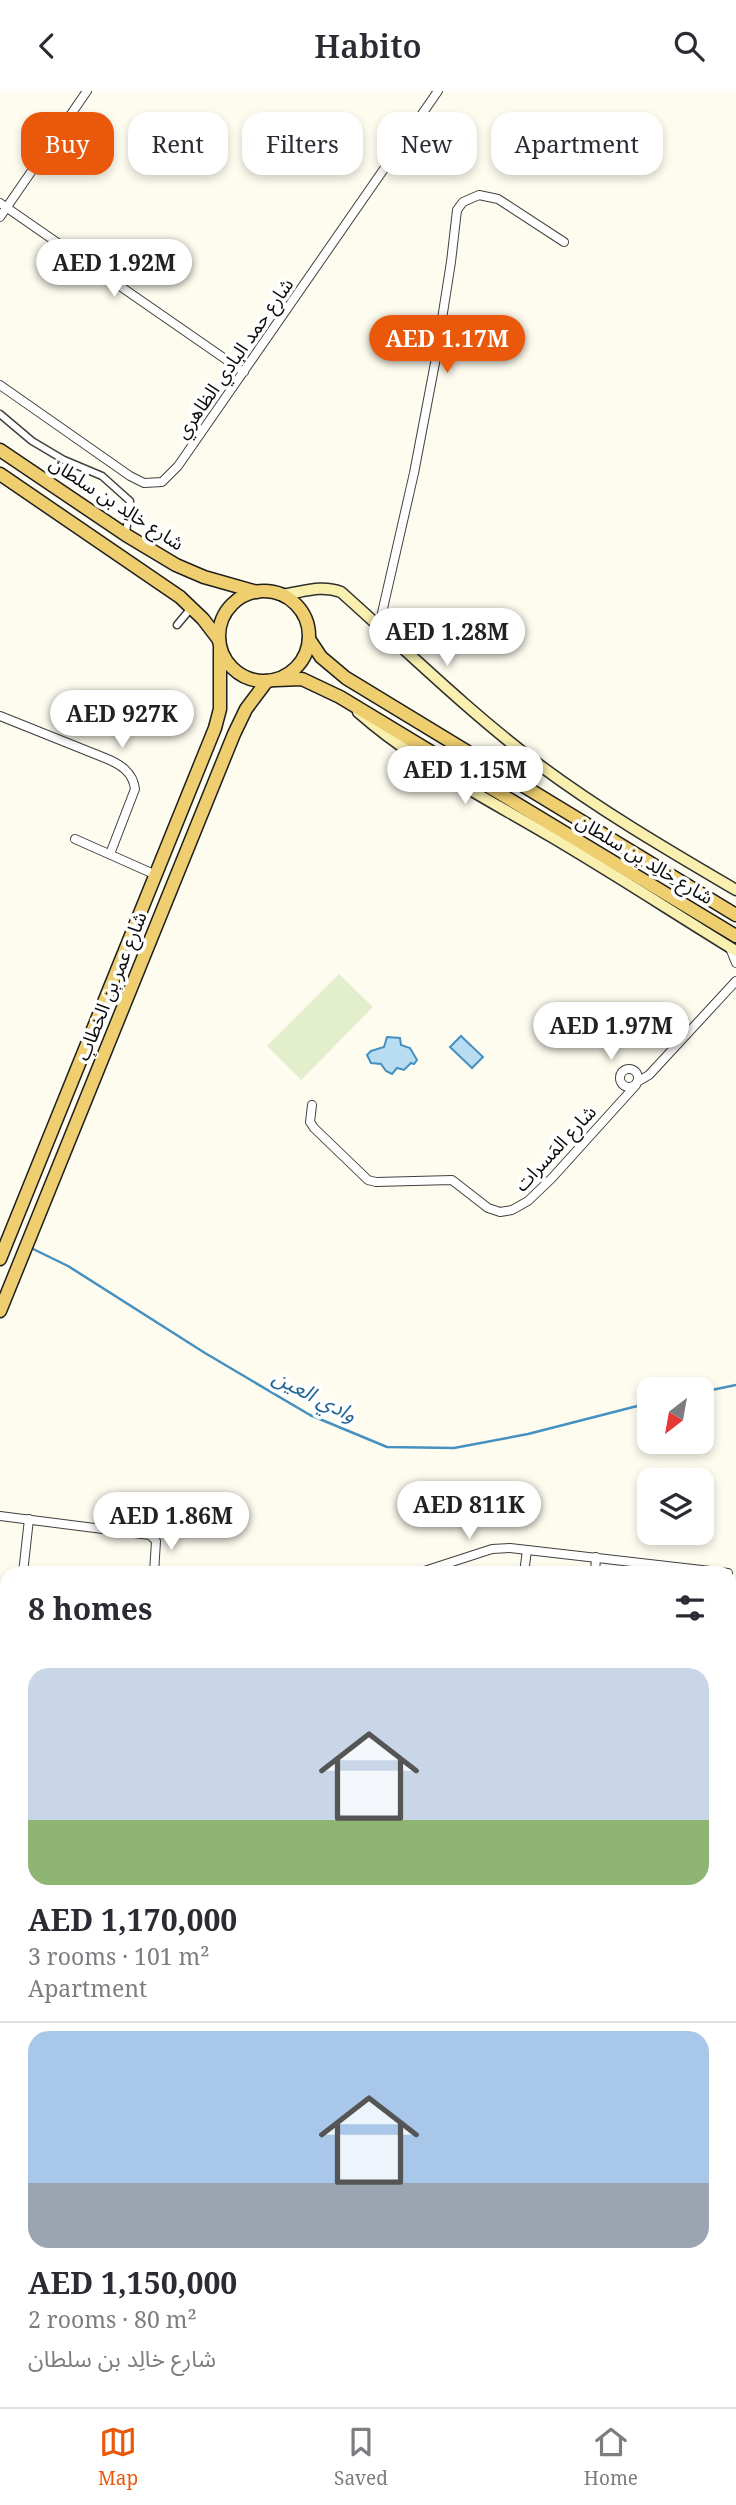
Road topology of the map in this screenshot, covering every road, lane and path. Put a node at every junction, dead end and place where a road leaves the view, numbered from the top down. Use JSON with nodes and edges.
{"nodes":[{"id":1,"x":87,"y":91,"type":"edge"},
{"id":2,"x":438,"y":91,"type":"edge"},
{"id":3,"x":3,"y":205,"type":"edge"},
{"id":4,"x":0,"y":217,"type":"edge"},
{"id":5,"x":564,"y":241,"type":"dead end"},
{"id":6,"x":244,"y":372,"type":"junction"},
{"id":7,"x":0,"y":385,"type":"edge"},
{"id":8,"x":0,"y":414,"type":"edge"},
{"id":9,"x":0,"y":450,"type":"edge"},
{"id":10,"x":0,"y":474,"type":"edge"},
{"id":11,"x":126,"y":535,"type":"junction"},
{"id":12,"x":257,"y":592,"type":"junction"},
{"id":13,"x":280,"y":595,"type":"junction"},
{"id":14,"x":192,"y":607,"type":"junction"},
{"id":15,"x":177,"y":625,"type":"dead end"},
{"id":16,"x":379,"y":627,"type":"junction"},
{"id":17,"x":309,"y":639,"type":"junction"},
{"id":18,"x":220,"y":645,"type":"junction"},
{"id":19,"x":272,"y":680,"type":"junction"},
{"id":20,"x":0,"y":716,"type":"edge"},
{"id":21,"x":75,"y":839,"type":"dead end"},
{"id":22,"x":110,"y":854,"type":"junction"},
{"id":23,"x":156,"y":875,"type":"junction"},
{"id":24,"x":736,"y":890,"type":"edge"},
{"id":25,"x":736,"y":915,"type":"edge"},
{"id":26,"x":734,"y":945,"type":"edge"},
{"id":27,"x":736,"y":963,"type":"edge"},
{"id":28,"x":735,"y":980,"type":"edge"},
{"id":29,"x":657,"y":1065,"type":"junction"},
{"id":30,"x":636,"y":1072,"type":"junction"},
{"id":31,"x":620,"y":1081,"type":"junction"},
{"id":32,"x":637,"y":1084,"type":"junction"},
{"id":33,"x":618,"y":1103,"type":"junction"},
{"id":34,"x":312,"y":1105,"type":"dead end"},
{"id":35,"x":0,"y":1259,"type":"edge"},
{"id":36,"x":0,"y":1311,"type":"edge"},
{"id":37,"x":0,"y":1516,"type":"edge"},
{"id":38,"x":29,"y":1520,"type":"junction"},
{"id":39,"x":527,"y":1550,"type":"junction"},
{"id":40,"x":596,"y":1557,"type":"junction"},
{"id":41,"x":24,"y":1566,"type":"edge"},
{"id":42,"x":154,"y":1566,"type":"edge"},
{"id":43,"x":440,"y":1566,"type":"edge"},
{"id":44,"x":525,"y":1566,"type":"edge"},
{"id":45,"x":595,"y":1566,"type":"edge"},
{"id":46,"x":670,"y":1566,"type":"edge"}],
"edges":[{"from":1,"to":3,"type":"street"},
{"from":2,"to":6,"type":"street","name":"شارع حمد البادي الظاهري"},
{"from":3,"to":4,"type":"street"},
{"from":3,"to":6,"type":"street"},
{"from":5,"to":16,"type":"street"},
{"from":6,"to":7,"type":"street","name":"شارع حمد البادي الظاهري"},
{"from":8,"to":11,"type":"street"},
{"from":9,"to":11,"type":"main road","name":"شارع خالِد بن سلطان"},
{"from":10,"to":14,"type":"main road","name":"شارع خالِد بن سلطان"},
{"from":11,"to":12,"type":"main road","name":"شارع خالِد بن سلطان"},
{"from":12,"to":13,"type":"main road"},
{"from":12,"to":18,"type":"main road"},
{"from":13,"to":16,"type":"main road"},
{"from":13,"to":17,"type":"main road"},
{"from":14,"to":15,"type":"street"},
{"from":14,"to":18,"type":"main road","name":"شارع خالِد بن سلطان"},
{"from":16,"to":24,"type":"main road"},
{"from":17,"to":19,"type":"main road"},
{"from":17,"to":25,"type":"main road","name":"شارع خالِد بن سلطان"},
{"from":18,"to":19,"type":"main road"},
{"from":18,"to":23,"type":"main road","name":"شارع عمر بن الخطاب"},
{"from":19,"to":26,"type":"main road","name":"شارع خالِد بن سلطان"},
{"from":19,"to":36,"type":"main road","name":"شارع عمر بن الخطاب"},
{"from":20,"to":22,"type":"street"},
{"from":21,"to":22,"type":"street"},
{"from":22,"to":23,"type":"street"},
{"from":23,"to":35,"type":"main road","name":"شارع عمر بن الخطاب"},
{"from":26,"to":27,"type":"street"},
{"from":28,"to":29,"type":"street","name":"شارع المَسرات"},
{"from":29,"to":30,"type":"street","name":"شارع المَسرات"},
{"from":29,"to":32,"type":"street","name":"شارع المَسرات"},
{"from":30,"to":31,"type":"street"},
{"from":30,"to":32,"type":"street"},
{"from":31,"to":32,"type":"street"},
{"from":31,"to":33,"type":"street","name":"شارع المَسرات"},
{"from":32,"to":33,"type":"street","name":"شارع المَسرات"},
{"from":33,"to":34,"type":"street","name":"شارع المَسرات"},
{"from":37,"to":38,"type":"street"},
{"from":38,"to":41,"type":"street"},
{"from":38,"to":42,"type":"street"},
{"from":39,"to":40,"type":"street"},
{"from":39,"to":43,"type":"street"},
{"from":39,"to":44,"type":"street"},
{"from":40,"to":45,"type":"street"},
{"from":40,"to":46,"type":"street"}]}
